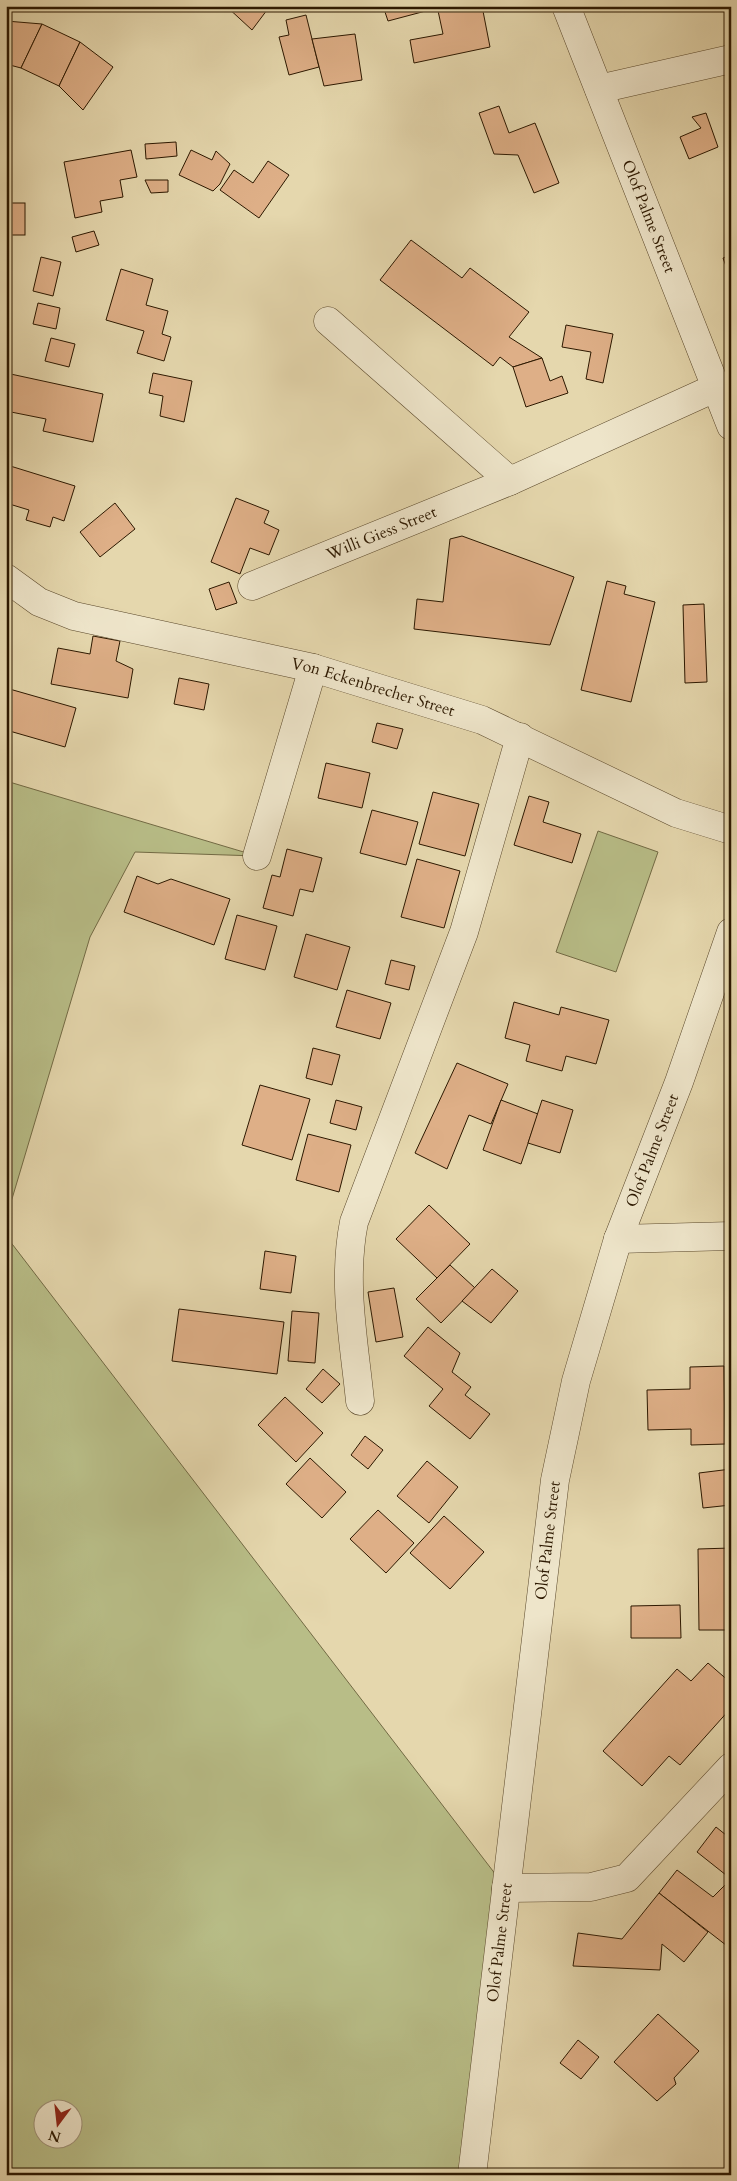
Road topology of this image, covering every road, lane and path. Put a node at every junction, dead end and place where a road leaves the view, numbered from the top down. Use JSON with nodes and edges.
{"nodes":[{"id":1,"x":566,"y":6,"type":"edge"},
{"id":2,"x":731,"y":59,"type":"edge"},
{"id":3,"x":599,"y":89,"type":"junction"},
{"id":4,"x":328,"y":321,"type":"dead end"},
{"id":5,"x":717,"y":387,"type":"junction"},
{"id":6,"x":731,"y":426,"type":"edge"},
{"id":7,"x":510,"y":481,"type":"junction"},
{"id":8,"x":6,"y":578,"type":"edge"},
{"id":9,"x":252,"y":586,"type":"dead end"},
{"id":10,"x":314,"y":668,"type":"junction"},
{"id":11,"x":520,"y":737,"type":"junction"},
{"id":12,"x":731,"y":830,"type":"edge"},
{"id":13,"x":257,"y":856,"type":"dead end"},
{"id":14,"x":731,"y":932,"type":"edge"},
{"id":15,"x":731,"y":1236,"type":"edge"},
{"id":16,"x":618,"y":1239,"type":"junction"},
{"id":17,"x":360,"y":1401,"type":"dead end"},
{"id":18,"x":731,"y":1767,"type":"edge"},
{"id":19,"x":506,"y":1888,"type":"junction"},
{"id":20,"x":472,"y":2175,"type":"edge"}],
"edges":[{"from":1,"to":3,"type":"street","name":"Olof Palme Street"},
{"from":2,"to":3,"type":"street"},
{"from":3,"to":5,"type":"street","name":"Olof Palme Street"},
{"from":4,"to":7,"type":"street"},
{"from":5,"to":6,"type":"street","name":"Olof Palme Street"},
{"from":5,"to":7,"type":"street","name":"Willi Giess Street"},
{"from":7,"to":9,"type":"street","name":"Willi Giess Street"},
{"from":8,"to":10,"type":"street","name":"Von Eckenbrecher Street"},
{"from":10,"to":11,"type":"street","name":"Von Eckenbrecher Street"},
{"from":10,"to":13,"type":"street"},
{"from":11,"to":12,"type":"street","name":"Von Eckenbrecher Street"},
{"from":11,"to":17,"type":"street"},
{"from":14,"to":16,"type":"street","name":"Olof Palme Street"},
{"from":15,"to":16,"type":"street"},
{"from":16,"to":19,"type":"street","name":"Olof Palme Street"},
{"from":18,"to":19,"type":"street"},
{"from":19,"to":20,"type":"street","name":"Olof Palme Street"}]}
